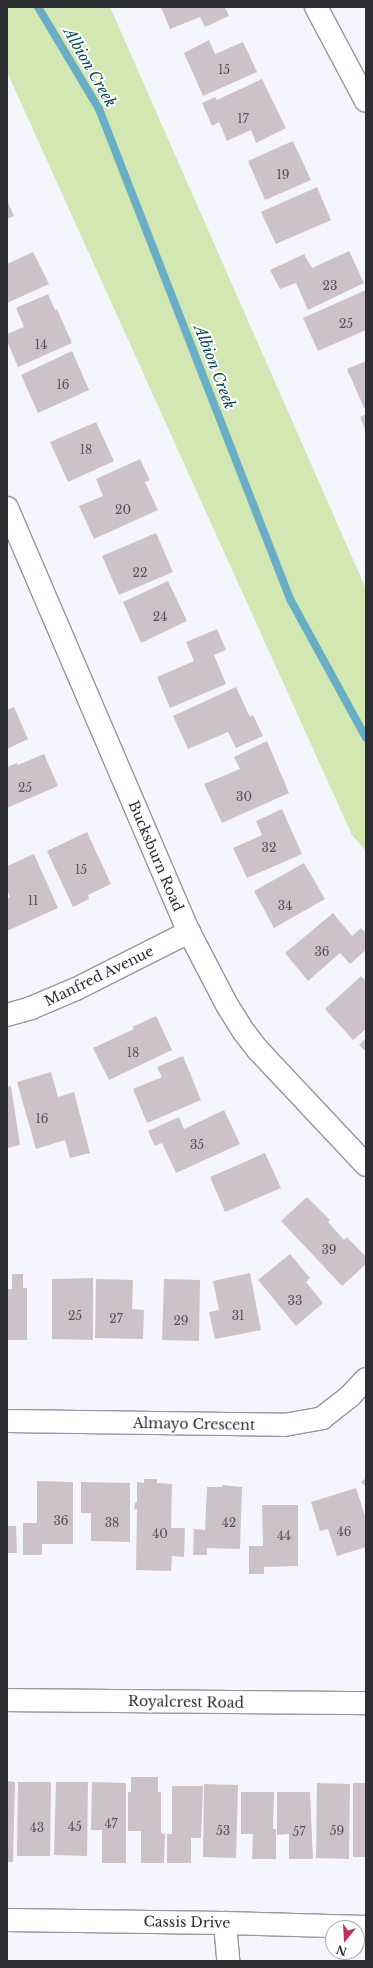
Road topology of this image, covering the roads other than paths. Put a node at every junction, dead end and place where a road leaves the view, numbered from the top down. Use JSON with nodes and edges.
{"nodes":[{"id":1,"x":316,"y":7,"type":"edge"},
{"id":2,"x":366,"y":101,"type":"edge"},
{"id":3,"x":7,"y":508,"type":"edge"},
{"id":4,"x":189,"y":932,"type":"junction"},
{"id":5,"x":7,"y":1015,"type":"edge"},
{"id":6,"x":366,"y":1165,"type":"edge"},
{"id":7,"x":366,"y":1379,"type":"edge"},
{"id":8,"x":7,"y":1421,"type":"edge"},
{"id":9,"x":7,"y":1700,"type":"edge"},
{"id":10,"x":366,"y":1703,"type":"edge"},
{"id":11,"x":7,"y":1920,"type":"edge"},
{"id":12,"x":225,"y":1923,"type":"junction"},
{"id":13,"x":366,"y":1927,"type":"edge"},
{"id":14,"x":228,"y":1961,"type":"edge"}],
"edges":[{"from":1,"to":2,"type":"street"},
{"from":3,"to":4,"type":"street","name":"Bucksburn Road"},
{"from":4,"to":5,"type":"street","name":"Manfred Avenue"},
{"from":4,"to":6,"type":"street","name":"Bucksburn Road"},
{"from":7,"to":8,"type":"street","name":"Almayo Crescent"},
{"from":9,"to":10,"type":"street","name":"Royalcrest Road"},
{"from":11,"to":12,"type":"street","name":"Cassis Drive"},
{"from":12,"to":13,"type":"street","name":"Cassis Drive"},
{"from":12,"to":14,"type":"street"}]}
